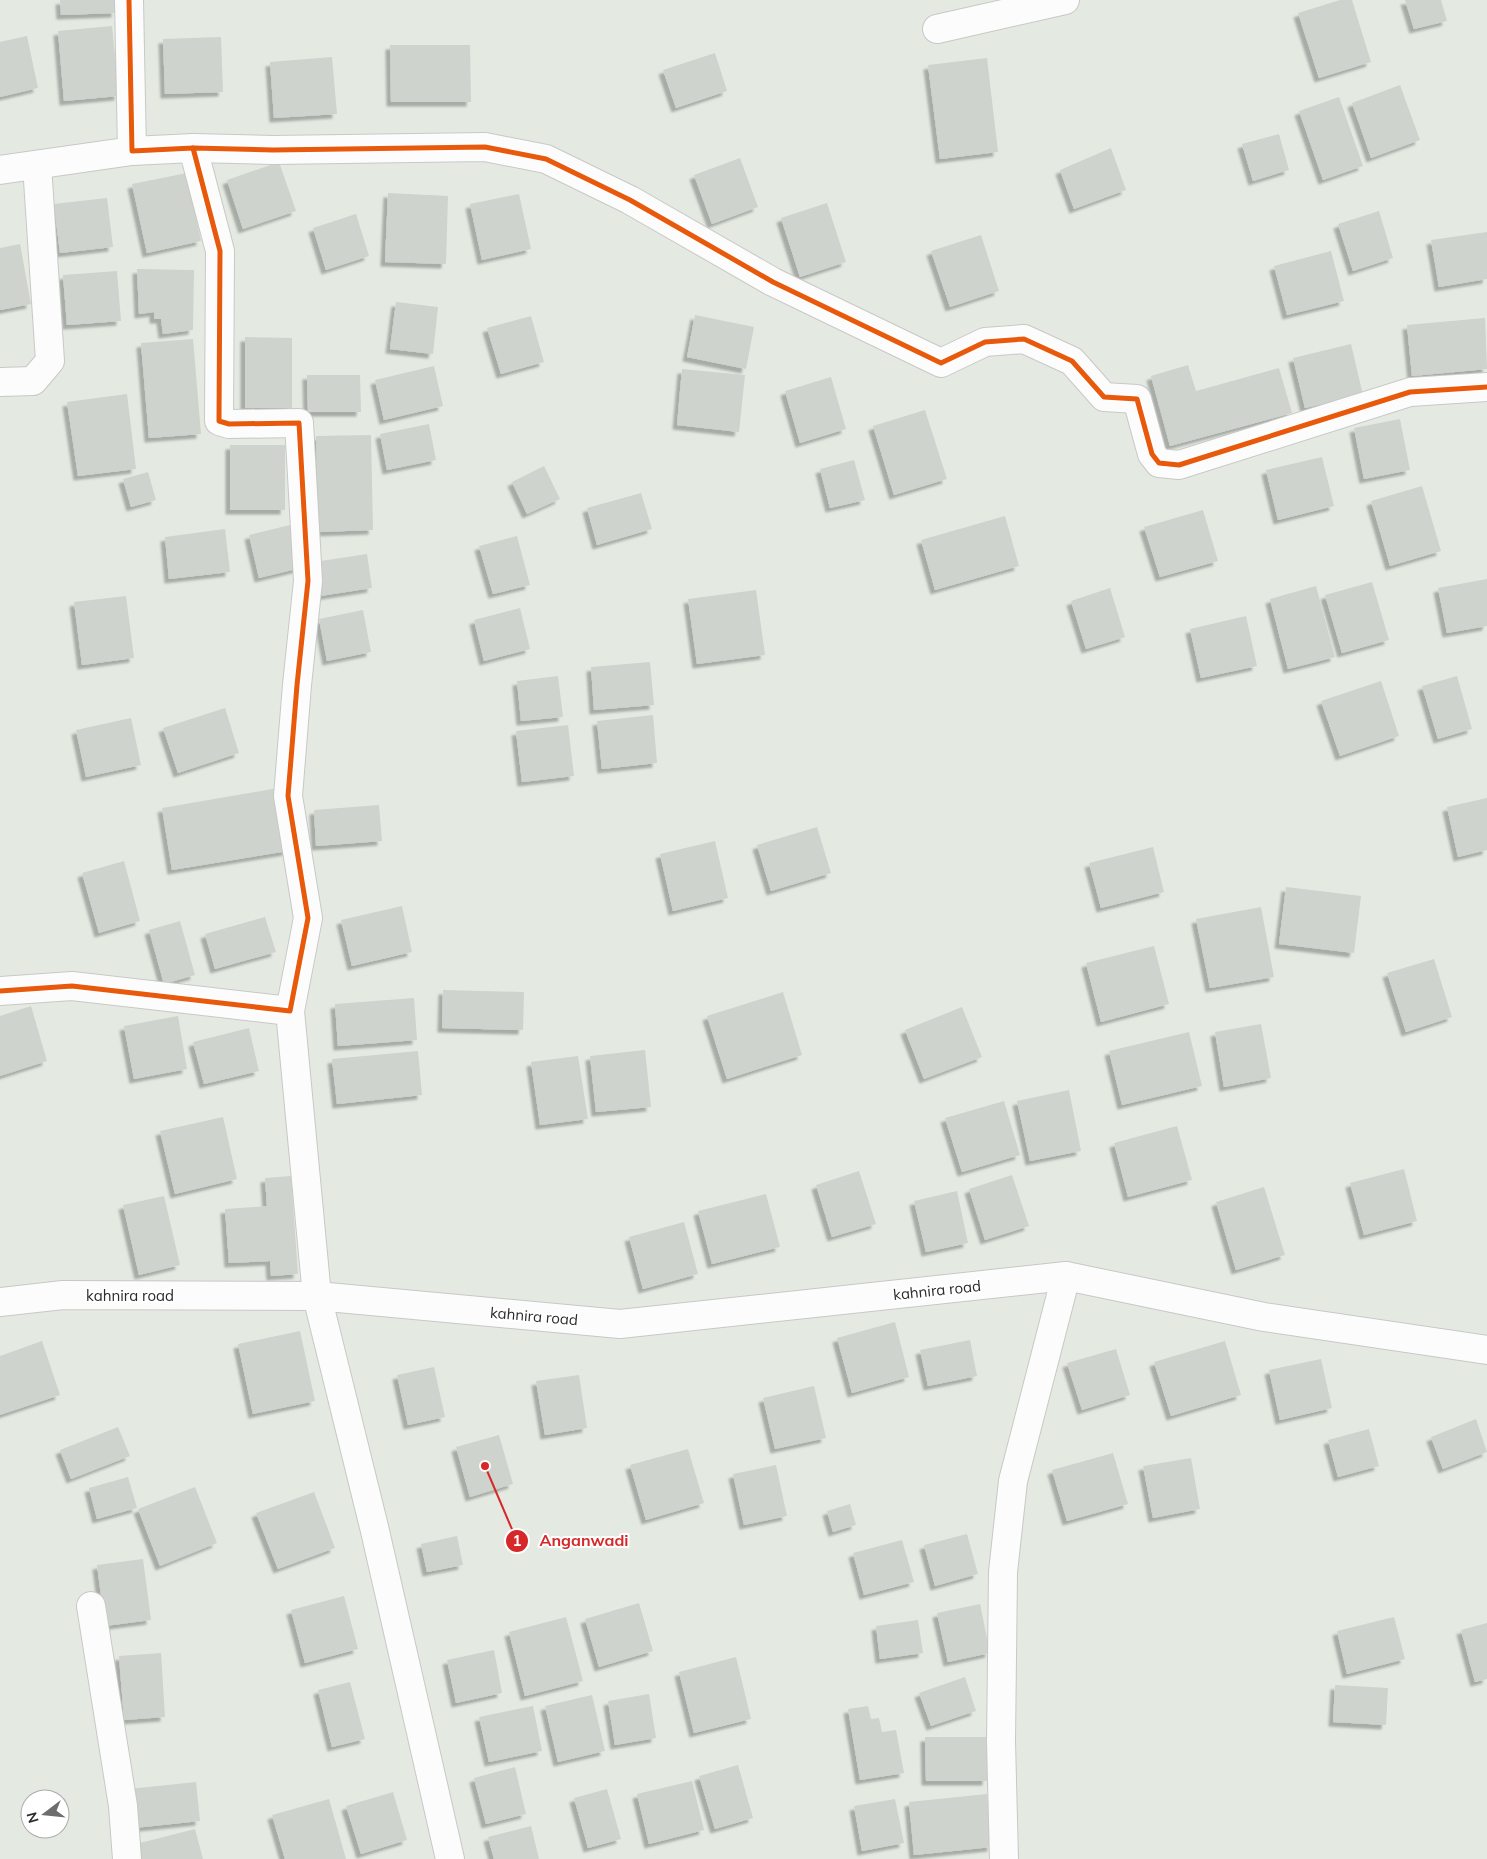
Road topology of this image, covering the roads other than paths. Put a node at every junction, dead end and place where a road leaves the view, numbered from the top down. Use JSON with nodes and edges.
{"nodes":[{"id":1,"x":129,"y":0,"type":"edge"},
{"id":2,"x":1065,"y":0,"type":"edge"},
{"id":3,"x":937,"y":30,"type":"dead end"},
{"id":4,"x":194,"y":148,"type":"junction"},
{"id":5,"x":132,"y":151,"type":"junction"},
{"id":6,"x":37,"y":165,"type":"junction"},
{"id":7,"x":0,"y":170,"type":"edge"},
{"id":8,"x":0,"y":382,"type":"edge"},
{"id":9,"x":1487,"y":388,"type":"edge"},
{"id":10,"x":0,"y":991,"type":"edge"},
{"id":11,"x":290,"y":1011,"type":"junction"},
{"id":12,"x":1066,"y":1276,"type":"junction"},
{"id":13,"x":317,"y":1296,"type":"junction"},
{"id":14,"x":0,"y":1302,"type":"edge"},
{"id":15,"x":1487,"y":1350,"type":"edge"},
{"id":16,"x":91,"y":1606,"type":"dead end"},
{"id":17,"x":127,"y":1859,"type":"edge"},
{"id":18,"x":450,"y":1859,"type":"edge"},
{"id":19,"x":1004,"y":1859,"type":"edge"}],
"edges":[{"from":1,"to":5,"type":"street"},
{"from":2,"to":3,"type":"street"},
{"from":4,"to":5,"type":"street"},
{"from":4,"to":9,"type":"street"},
{"from":4,"to":11,"type":"street"},
{"from":5,"to":6,"type":"street"},
{"from":6,"to":7,"type":"street"},
{"from":6,"to":8,"type":"street"},
{"from":10,"to":11,"type":"street"},
{"from":11,"to":13,"type":"street"},
{"from":12,"to":13,"type":"street","name":"kahnira road"},
{"from":12,"to":15,"type":"street","name":"kahnira road"},
{"from":12,"to":19,"type":"street"},
{"from":13,"to":14,"type":"street","name":"kahnira road"},
{"from":13,"to":18,"type":"street"},
{"from":16,"to":17,"type":"street"}]}
